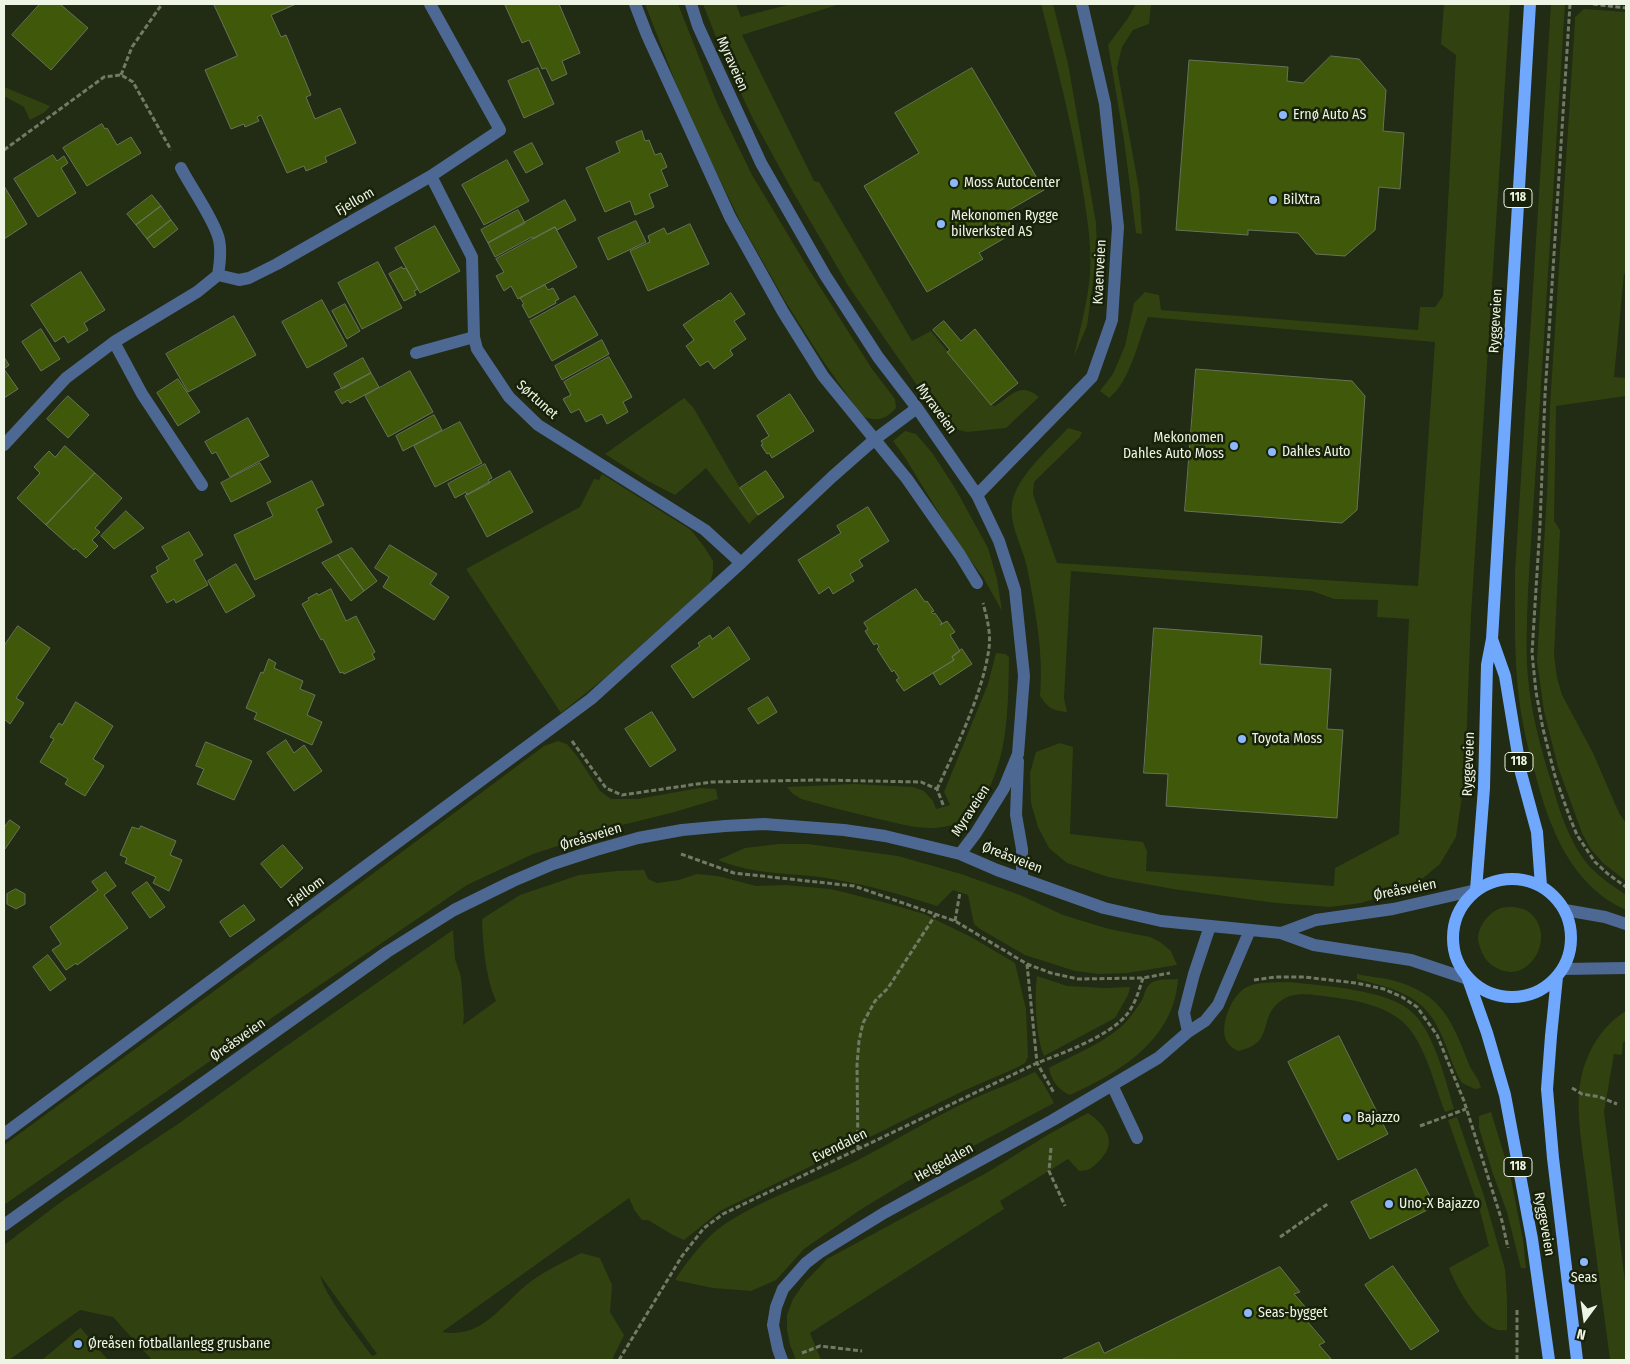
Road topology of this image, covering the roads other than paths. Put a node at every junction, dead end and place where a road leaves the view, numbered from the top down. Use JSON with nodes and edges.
{"nodes":[{"id":1,"x":635,"y":4,"type":"edge"},
{"id":2,"x":690,"y":4,"type":"edge"},
{"id":3,"x":1082,"y":4,"type":"edge"},
{"id":4,"x":1530,"y":4,"type":"edge"},
{"id":5,"x":436,"y":5,"type":"edge"},
{"id":6,"x":180,"y":168,"type":"road end"},
{"id":7,"x":431,"y":176,"type":"junction"},
{"id":8,"x":218,"y":275,"type":"junction"},
{"id":9,"x":474,"y":336,"type":"junction"},
{"id":10,"x":114,"y":342,"type":"junction"},
{"id":11,"x":416,"y":353,"type":"dead end"},
{"id":12,"x":917,"y":408,"type":"junction"},
{"id":13,"x":874,"y":440,"type":"junction"},
{"id":14,"x":4,"y":445,"type":"edge"},
{"id":15,"x":202,"y":485,"type":"dead end"},
{"id":16,"x":977,"y":495,"type":"junction"},
{"id":17,"x":742,"y":563,"type":"junction"},
{"id":18,"x":977,"y":583,"type":"road end"},
{"id":19,"x":1492,"y":639,"type":"junction"},
{"id":20,"x":1018,"y":754,"type":"junction"},
{"id":21,"x":960,"y":854,"type":"junction"},
{"id":22,"x":1022,"y":878,"type":"junction"},
{"id":23,"x":1541,"y":886,"type":"junction"},
{"id":24,"x":1476,"y":890,"type":"junction"},
{"id":25,"x":1565,"y":910,"type":"junction"},
{"id":26,"x":1626,"y":924,"type":"edge"},
{"id":27,"x":1210,"y":926,"type":"junction"},
{"id":28,"x":1250,"y":930,"type":"junction"},
{"id":29,"x":1281,"y":932,"type":"junction"},
{"id":30,"x":1626,"y":968,"type":"edge"},
{"id":31,"x":1560,"y":973,"type":"junction"},
{"id":32,"x":1468,"y":979,"type":"junction"},
{"id":33,"x":1188,"y":1032,"type":"junction"},
{"id":34,"x":1112,"y":1085,"type":"junction"},
{"id":35,"x":4,"y":1134,"type":"edge"},
{"id":36,"x":1137,"y":1138,"type":"dead end"},
{"id":37,"x":4,"y":1225,"type":"edge"},
{"id":38,"x":782,"y":1360,"type":"edge"},
{"id":39,"x":1549,"y":1360,"type":"edge"},
{"id":40,"x":1577,"y":1360,"type":"edge"}],
"edges":[{"from":1,"to":13,"type":"street"},
{"from":2,"to":12,"type":"street","name":"Myraveien"},
{"from":3,"to":16,"type":"street","name":"Kvaenveien"},
{"from":4,"to":19,"type":"main road","name":"Ryggeveien","number":"118"},
{"from":5,"to":7,"type":"street","name":"Fjellom"},
{"from":6,"to":8,"type":"street"},
{"from":7,"to":8,"type":"street","name":"Fjellom"},
{"from":7,"to":9,"type":"street","name":"Sørtunet"},
{"from":8,"to":10,"type":"street"},
{"from":9,"to":11,"type":"street"},
{"from":9,"to":17,"type":"street","name":"Sørtunet"},
{"from":10,"to":14,"type":"street"},
{"from":10,"to":15,"type":"street"},
{"from":12,"to":13,"type":"street"},
{"from":12,"to":16,"type":"street","name":"Myraveien"},
{"from":13,"to":17,"type":"street"},
{"from":13,"to":18,"type":"street"},
{"from":16,"to":20,"type":"street","name":"Myraveien"},
{"from":17,"to":35,"type":"street","name":"Fjellom"},
{"from":19,"to":23,"type":"main road","name":"Ryggeveien","number":"118"},
{"from":19,"to":24,"type":"main road","name":"Ryggeveien","number":"118"},
{"from":20,"to":21,"type":"street","name":"Myraveien"},
{"from":20,"to":22,"type":"street"},
{"from":21,"to":22,"type":"street","name":"Øreåsveien"},
{"from":21,"to":37,"type":"street","name":"Øreåsveien"},
{"from":22,"to":27,"type":"street","name":"Øreåsveien"},
{"from":23,"to":24,"type":"main road","number":"118"},
{"from":23,"to":25,"type":"main road","number":"118"},
{"from":24,"to":29,"type":"street","name":"Øreåsveien"},
{"from":24,"to":32,"type":"main road","number":"118"},
{"from":25,"to":26,"type":"street"},
{"from":25,"to":31,"type":"main road","number":"118"},
{"from":27,"to":28,"type":"street","name":"Øreåsveien"},
{"from":27,"to":33,"type":"street"},
{"from":28,"to":29,"type":"street","name":"Øreåsveien"},
{"from":28,"to":33,"type":"street","name":"Helgedalen"},
{"from":29,"to":32,"type":"street","name":"Øreåsveien"},
{"from":30,"to":31,"type":"street"},
{"from":31,"to":32,"type":"main road","number":"118"},
{"from":31,"to":40,"type":"main road","name":"Ryggeveien","number":"118"},
{"from":32,"to":39,"type":"main road","name":"Ryggeveien","number":"118"},
{"from":33,"to":34,"type":"street","name":"Helgedalen"},
{"from":34,"to":36,"type":"street"},
{"from":34,"to":38,"type":"street","name":"Helgedalen"}]}
